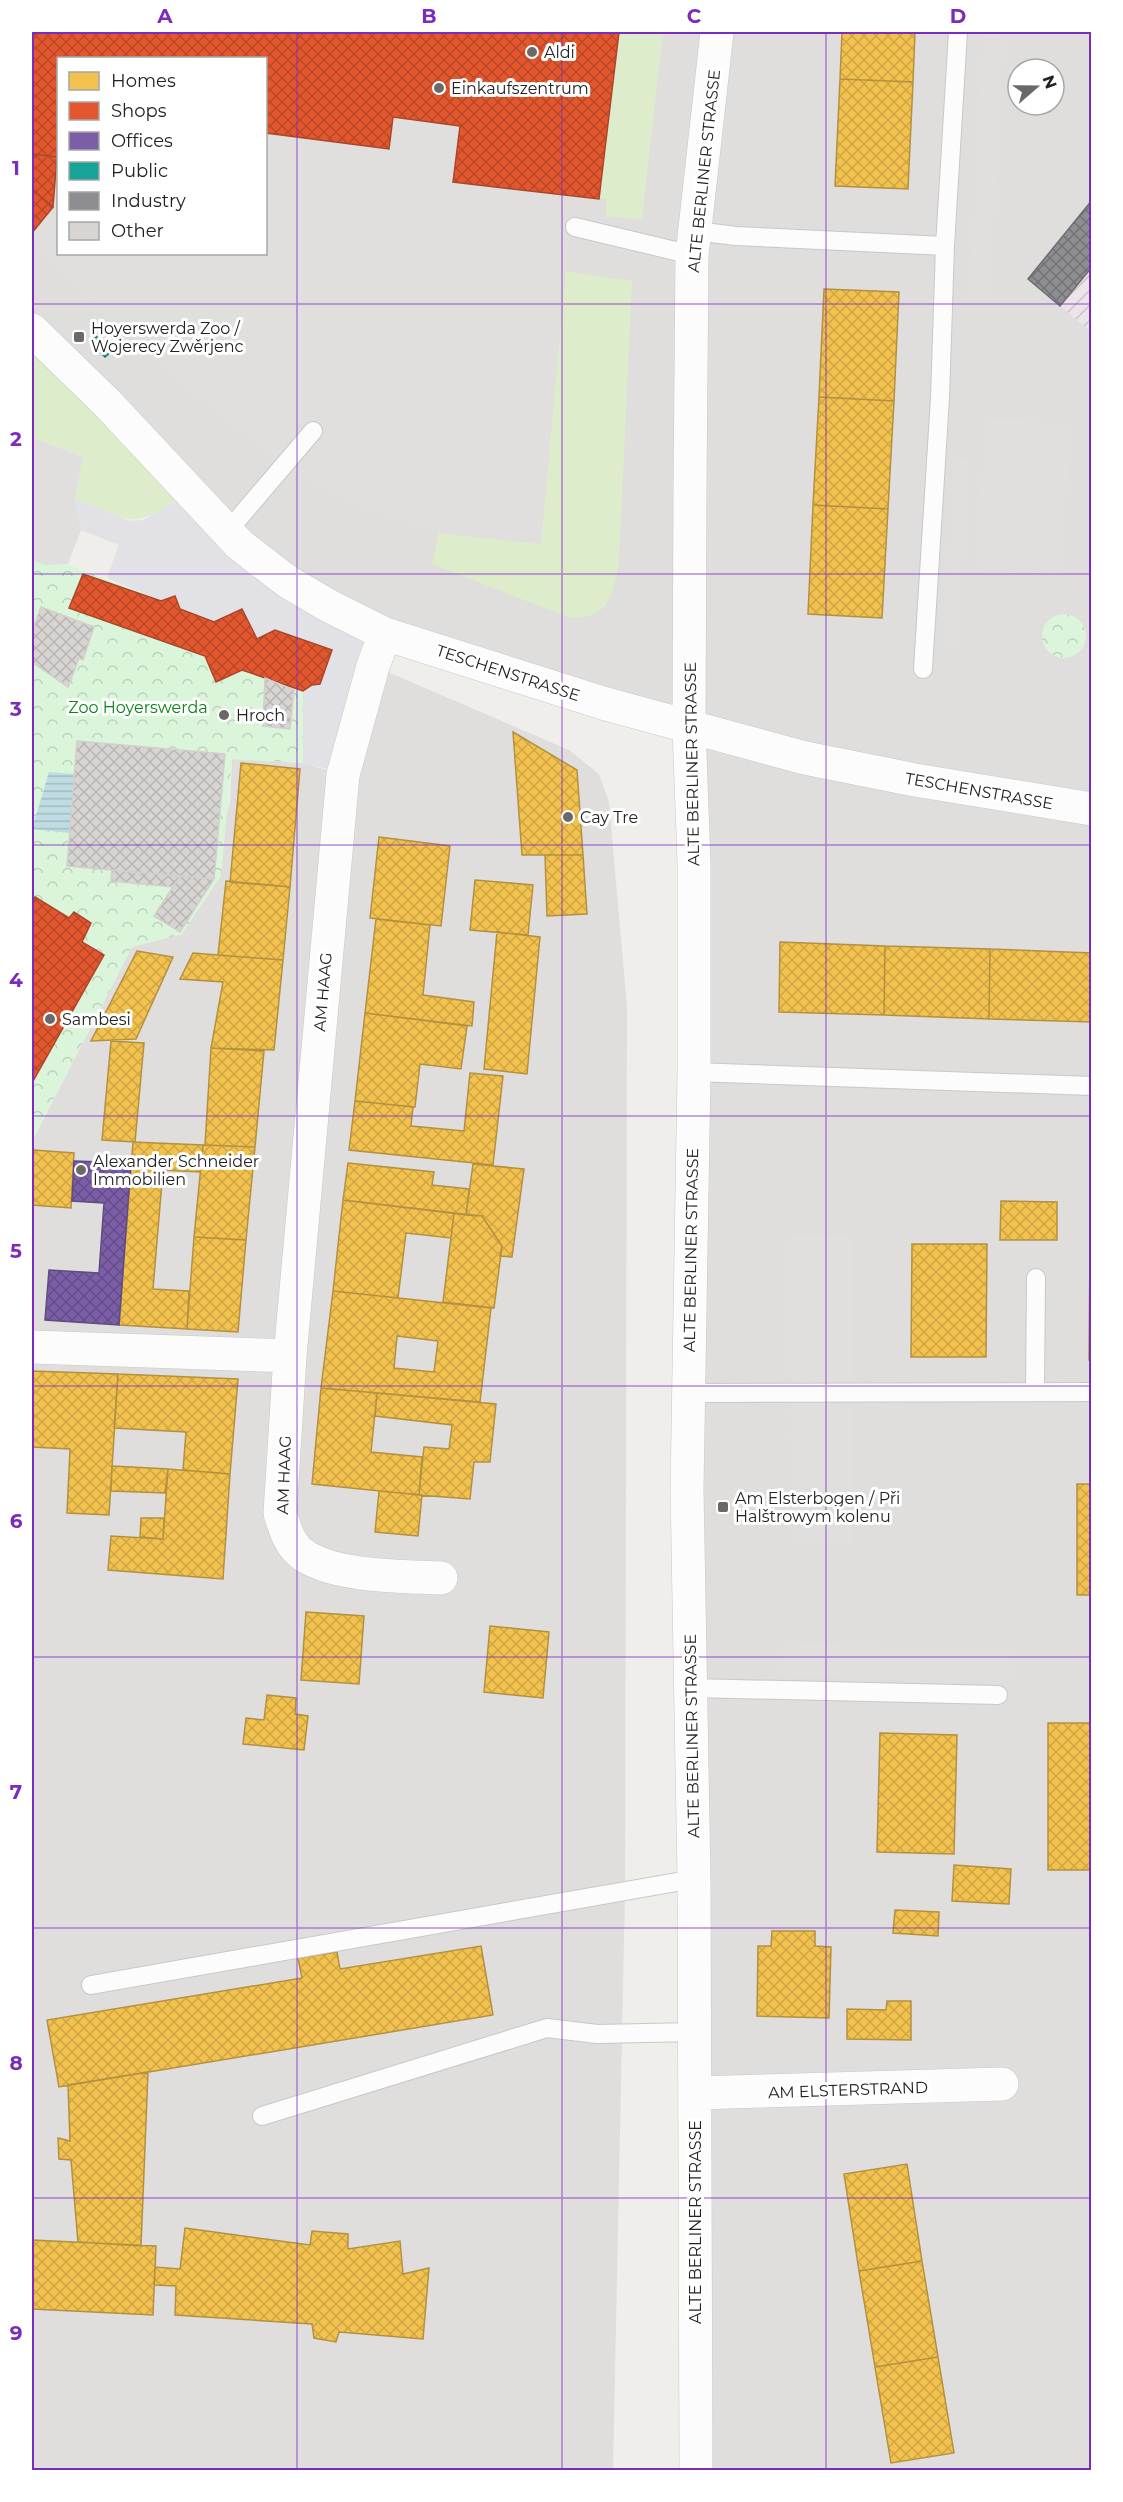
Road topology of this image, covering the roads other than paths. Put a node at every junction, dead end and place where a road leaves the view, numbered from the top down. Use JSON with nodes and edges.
{"nodes":[{"id":1,"x":717,"y":32,"type":"edge"},
{"id":2,"x":958,"y":32,"type":"edge"},
{"id":3,"x":575,"y":227,"type":"dead end"},
{"id":4,"x":694,"y":243,"type":"junction"},
{"id":5,"x":945,"y":246,"type":"junction"},
{"id":6,"x":32,"y":330,"type":"edge"},
{"id":7,"x":313,"y":431,"type":"dead end"},
{"id":8,"x":227,"y":532,"type":"junction"},
{"id":9,"x":386,"y":634,"type":"junction"},
{"id":10,"x":923,"y":669,"type":"dead end"},
{"id":11,"x":689,"y":728,"type":"junction"},
{"id":12,"x":1092,"y":809,"type":"edge"},
{"id":13,"x":694,"y":1072,"type":"junction"},
{"id":14,"x":1092,"y":1086,"type":"edge"},
{"id":15,"x":1036,"y":1278,"type":"dead end"},
{"id":16,"x":32,"y":1347,"type":"edge"},
{"id":17,"x":290,"y":1356,"type":"junction"},
{"id":18,"x":1035,"y":1392,"type":"junction"},
{"id":19,"x":1092,"y":1392,"type":"edge"},
{"id":20,"x":690,"y":1393,"type":"junction"},
{"id":21,"x":441,"y":1578,"type":"dead end"},
{"id":22,"x":692,"y":1688,"type":"junction"},
{"id":23,"x":998,"y":1695,"type":"dead end"},
{"id":24,"x":694,"y":1879,"type":"junction"},
{"id":25,"x":91,"y":1985,"type":"dead end"},
{"id":26,"x":694,"y":2032,"type":"junction"},
{"id":27,"x":1002,"y":2084,"type":"dead end"},
{"id":28,"x":695,"y":2093,"type":"junction"},
{"id":29,"x":262,"y":2116,"type":"dead end"},
{"id":30,"x":696,"y":2470,"type":"edge"}],
"edges":[{"from":1,"to":4,"type":"street","name":"ALTE BERLINER STRASSE"},
{"from":2,"to":5,"type":"lane"},
{"from":3,"to":4,"type":"lane"},
{"from":4,"to":5,"type":"lane"},
{"from":4,"to":11,"type":"street","name":"ALTE BERLINER STRASSE"},
{"from":5,"to":10,"type":"lane"},
{"from":6,"to":8,"type":"street","name":"TESCHENSTRASSE"},
{"from":7,"to":8,"type":"lane"},
{"from":8,"to":9,"type":"street","name":"TESCHENSTRASSE"},
{"from":9,"to":11,"type":"street","name":"TESCHENSTRASSE"},
{"from":9,"to":17,"type":"street","name":"AM HAAG"},
{"from":11,"to":12,"type":"street","name":"TESCHENSTRASSE"},
{"from":11,"to":13,"type":"street","name":"ALTE BERLINER STRASSE"},
{"from":13,"to":14,"type":"lane"},
{"from":13,"to":20,"type":"street","name":"ALTE BERLINER STRASSE"},
{"from":15,"to":18,"type":"lane"},
{"from":16,"to":17,"type":"street"},
{"from":17,"to":21,"type":"street","name":"AM HAAG"},
{"from":18,"to":19,"type":"lane"},
{"from":18,"to":20,"type":"lane"},
{"from":20,"to":22,"type":"street","name":"ALTE BERLINER STRASSE"},
{"from":22,"to":23,"type":"lane"},
{"from":22,"to":24,"type":"street","name":"ALTE BERLINER STRASSE"},
{"from":24,"to":25,"type":"lane"},
{"from":24,"to":26,"type":"street","name":"ALTE BERLINER STRASSE"},
{"from":26,"to":28,"type":"street","name":"ALTE BERLINER STRASSE"},
{"from":26,"to":29,"type":"lane"},
{"from":27,"to":28,"type":"street","name":"AM ELSTERSTRAND"},
{"from":28,"to":30,"type":"street","name":"ALTE BERLINER STRASSE"}]}
